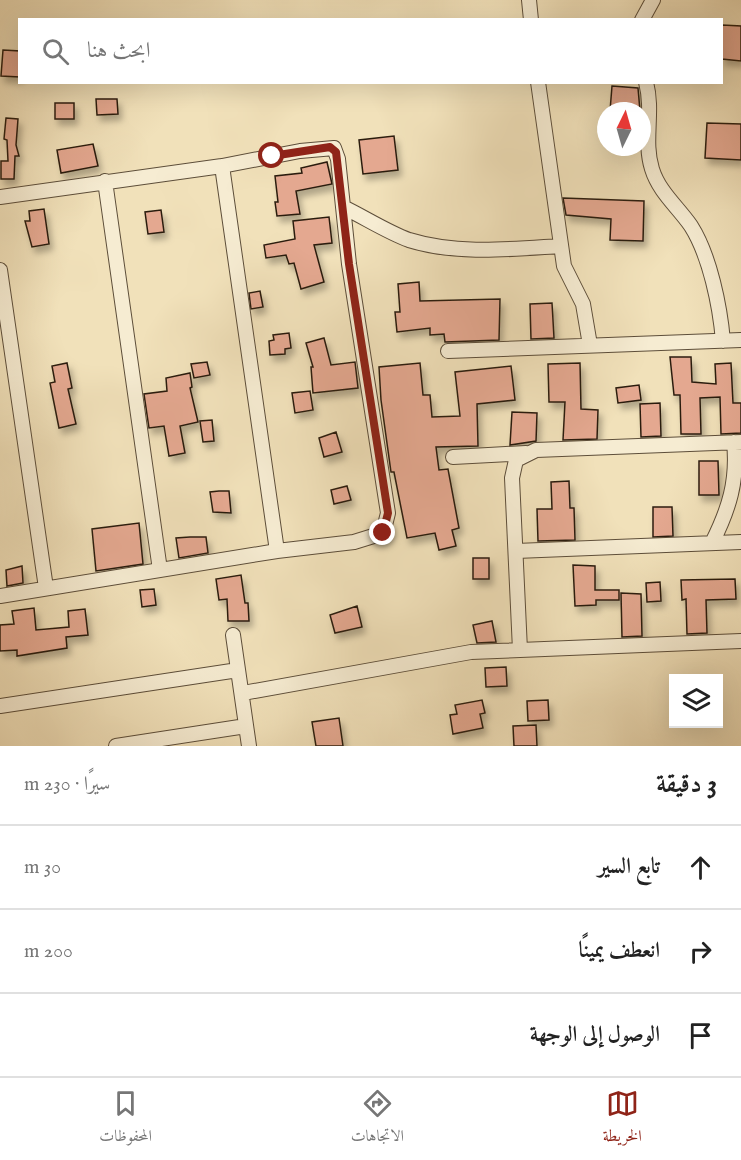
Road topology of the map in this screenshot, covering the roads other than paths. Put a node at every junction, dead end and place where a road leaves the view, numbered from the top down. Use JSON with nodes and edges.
{"nodes":[{"id":1,"x":529,"y":0,"type":"edge"},
{"id":2,"x":653,"y":0,"type":"edge"},
{"id":3,"x":531,"y":18,"type":"edge"},
{"id":4,"x":643,"y":18,"type":"edge"},
{"id":5,"x":538,"y":84,"type":"edge"},
{"id":6,"x":646,"y":84,"type":"edge"},
{"id":7,"x":222,"y":166,"type":"junction"},
{"id":8,"x":105,"y":181,"type":"junction"},
{"id":9,"x":0,"y":197,"type":"edge"},
{"id":10,"x":343,"y":207,"type":"junction"},
{"id":11,"x":561,"y":246,"type":"junction"},
{"id":12,"x":0,"y":270,"type":"edge"},
{"id":13,"x":741,"y":340,"type":"edge"},
{"id":14,"x":723,"y":341,"type":"junction"},
{"id":15,"x":590,"y":345,"type":"junction"},
{"id":16,"x":448,"y":351,"type":"dead end"},
{"id":17,"x":737,"y":442,"type":"edge"},
{"id":18,"x":528,"y":453,"type":"junction"},
{"id":19,"x":453,"y":457,"type":"dead end"},
{"id":20,"x":741,"y":542,"type":"edge"},
{"id":21,"x":712,"y":543,"type":"junction"},
{"id":22,"x":277,"y":551,"type":"junction"},
{"id":23,"x":516,"y":551,"type":"junction"},
{"id":24,"x":160,"y":570,"type":"junction"},
{"id":25,"x":46,"y":588,"type":"junction"},
{"id":26,"x":0,"y":596,"type":"edge"},
{"id":27,"x":233,"y":634,"type":"dead end"},
{"id":28,"x":741,"y":641,"type":"edge"},
{"id":29,"x":520,"y":650,"type":"junction"},
{"id":30,"x":238,"y":670,"type":"junction"},
{"id":31,"x":243,"y":693,"type":"junction"},
{"id":32,"x":0,"y":706,"type":"edge"},
{"id":33,"x":246,"y":726,"type":"junction"},
{"id":34,"x":143,"y":744,"type":"edge"},
{"id":35,"x":116,"y":746,"type":"edge"},
{"id":36,"x":249,"y":746,"type":"edge"}],
"edges":[{"from":1,"to":3,"type":"street"},
{"from":2,"to":4,"type":"street"},
{"from":5,"to":11,"type":"street"},
{"from":6,"to":14,"type":"street"},
{"from":7,"to":8,"type":"street"},
{"from":7,"to":10,"type":"street"},
{"from":7,"to":22,"type":"street"},
{"from":8,"to":9,"type":"street"},
{"from":8,"to":24,"type":"street"},
{"from":10,"to":11,"type":"street"},
{"from":10,"to":22,"type":"street"},
{"from":11,"to":15,"type":"street"},
{"from":12,"to":25,"type":"street"},
{"from":13,"to":14,"type":"street"},
{"from":14,"to":15,"type":"street"},
{"from":15,"to":16,"type":"street"},
{"from":17,"to":18,"type":"street"},
{"from":17,"to":21,"type":"street"},
{"from":18,"to":19,"type":"street"},
{"from":18,"to":23,"type":"street"},
{"from":20,"to":21,"type":"street"},
{"from":21,"to":23,"type":"street"},
{"from":22,"to":24,"type":"street"},
{"from":23,"to":29,"type":"street"},
{"from":24,"to":25,"type":"street"},
{"from":25,"to":26,"type":"street"},
{"from":27,"to":30,"type":"street"},
{"from":28,"to":29,"type":"street"},
{"from":29,"to":31,"type":"street"},
{"from":30,"to":31,"type":"street"},
{"from":30,"to":32,"type":"street"},
{"from":31,"to":33,"type":"street"},
{"from":33,"to":34,"type":"street"},
{"from":33,"to":36,"type":"street"},
{"from":34,"to":35,"type":"street"}]}
